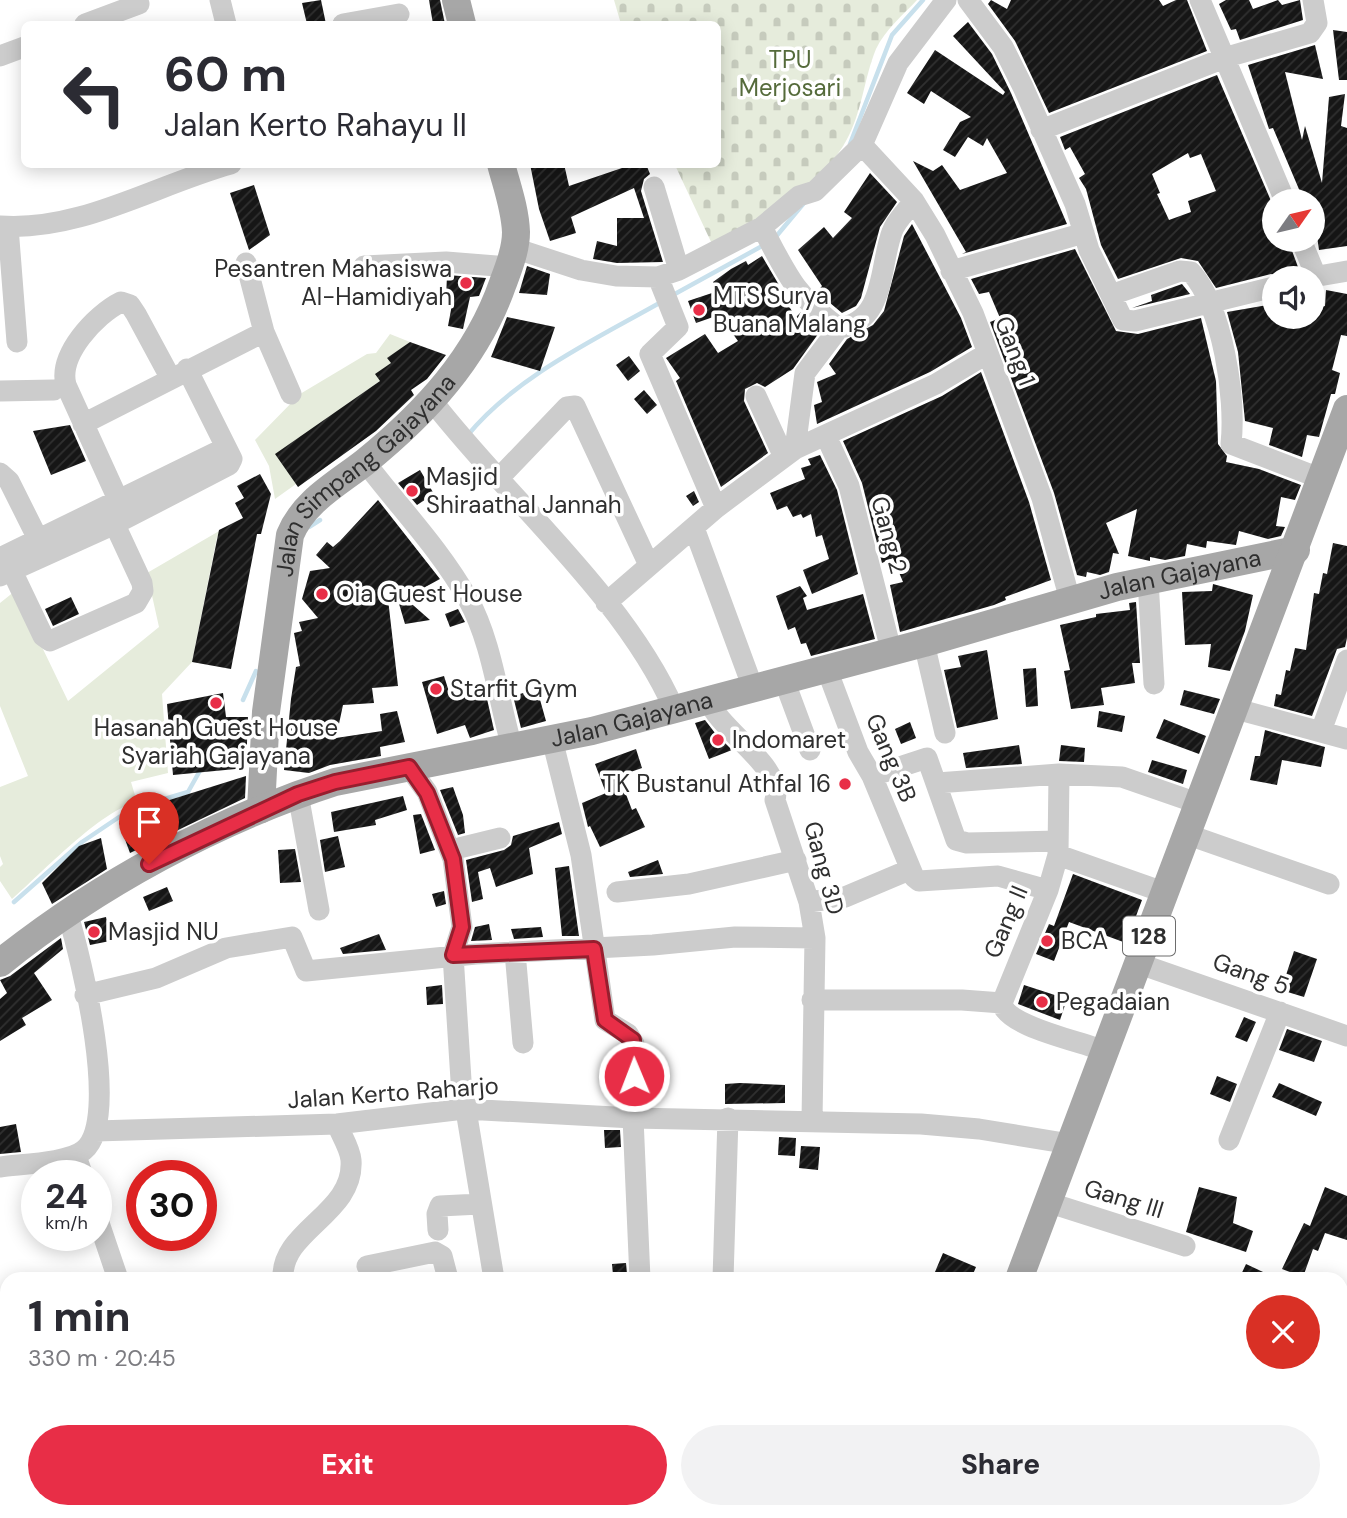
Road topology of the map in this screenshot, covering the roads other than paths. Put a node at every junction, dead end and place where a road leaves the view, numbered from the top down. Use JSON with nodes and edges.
{"nodes":[{"id":1,"x":220,"y":0,"type":"edge"},
{"id":2,"x":456,"y":0,"type":"edge"},
{"id":3,"x":946,"y":0,"type":"edge"},
{"id":4,"x":968,"y":0,"type":"edge"},
{"id":5,"x":1200,"y":0,"type":"edge"},
{"id":6,"x":139,"y":4,"type":"dead end"},
{"id":7,"x":1315,"y":6,"type":"edge"},
{"id":8,"x":399,"y":13,"type":"edge"},
{"id":9,"x":93,"y":21,"type":"edge"},
{"id":10,"x":225,"y":21,"type":"edge"},
{"id":11,"x":358,"y":21,"type":"edge"},
{"id":12,"x":461,"y":21,"type":"edge"},
{"id":13,"x":21,"y":48,"type":"edge"},
{"id":14,"x":0,"y":56,"type":"edge"},
{"id":15,"x":1227,"y":57,"type":"junction"},
{"id":16,"x":1041,"y":130,"type":"junction"},
{"id":17,"x":862,"y":145,"type":"junction"},
{"id":18,"x":202,"y":168,"type":"edge"},
{"id":19,"x":502,"y":168,"type":"edge"},
{"id":20,"x":654,"y":187,"type":"dead end"},
{"id":21,"x":1280,"y":189,"type":"edge"},
{"id":22,"x":914,"y":201,"type":"junction"},
{"id":23,"x":4,"y":226,"type":"edge"},
{"id":24,"x":1084,"y":233,"type":"junction"},
{"id":25,"x":767,"y":237,"type":"junction"},
{"id":26,"x":511,"y":258,"type":"junction"},
{"id":27,"x":246,"y":263,"type":"dead end"},
{"id":28,"x":364,"y":265,"type":"dead end"},
{"id":29,"x":679,"y":270,"type":"junction"},
{"id":30,"x":951,"y":271,"type":"junction"},
{"id":31,"x":1347,"y":271,"type":"edge"},
{"id":32,"x":1325,"y":275,"type":"edge"},
{"id":33,"x":1262,"y":290,"type":"edge"},
{"id":34,"x":664,"y":291,"type":"junction"},
{"id":35,"x":1111,"y":295,"type":"junction"},
{"id":36,"x":1208,"y":304,"type":"junction"},
{"id":37,"x":839,"y":328,"type":"junction"},
{"id":38,"x":264,"y":332,"type":"junction"},
{"id":39,"x":18,"y":342,"type":"dead end"},
{"id":40,"x":988,"y":353,"type":"junction"},
{"id":41,"x":178,"y":373,"type":"junction"},
{"id":42,"x":54,"y":390,"type":"dead end"},
{"id":43,"x":0,"y":391,"type":"edge"},
{"id":44,"x":290,"y":394,"type":"dead end"},
{"id":45,"x":755,"y":396,"type":"dead end"},
{"id":46,"x":433,"y":402,"type":"junction"},
{"id":47,"x":1347,"y":409,"type":"edge"},
{"id":48,"x":83,"y":424,"type":"junction"},
{"id":49,"x":826,"y":436,"type":"junction"},
{"id":50,"x":790,"y":453,"type":"junction"},
{"id":51,"x":365,"y":462,"type":"junction"},
{"id":52,"x":1332,"y":469,"type":"edge"},
{"id":53,"x":0,"y":473,"type":"edge"},
{"id":54,"x":498,"y":479,"type":"junction"},
{"id":55,"x":716,"y":508,"type":"junction"},
{"id":56,"x":117,"y":513,"type":"junction"},
{"id":57,"x":694,"y":528,"type":"junction"},
{"id":58,"x":1296,"y":550,"type":"junction"},
{"id":59,"x":21,"y":558,"type":"edge"},
{"id":60,"x":649,"y":565,"type":"junction"},
{"id":61,"x":1148,"y":580,"type":"junction"},
{"id":62,"x":1070,"y":600,"type":"junction"},
{"id":63,"x":606,"y":603,"type":"junction"},
{"id":64,"x":924,"y":643,"type":"junction"},
{"id":65,"x":891,"y":650,"type":"junction"},
{"id":66,"x":1347,"y":660,"type":"edge"},
{"id":67,"x":826,"y":667,"type":"junction"},
{"id":68,"x":784,"y":680,"type":"junction"},
{"id":69,"x":1154,"y":684,"type":"dead end"},
{"id":70,"x":754,"y":688,"type":"junction"},
{"id":71,"x":708,"y":699,"type":"junction"},
{"id":72,"x":674,"y":709,"type":"junction"},
{"id":73,"x":1236,"y":709,"type":"junction"},
{"id":74,"x":1321,"y":731,"type":"junction"},
{"id":75,"x":945,"y":733,"type":"dead end"},
{"id":76,"x":552,"y":739,"type":"junction"},
{"id":77,"x":1347,"y":739,"type":"edge"},
{"id":78,"x":512,"y":747,"type":"junction"},
{"id":79,"x":810,"y":750,"type":"dead end"},
{"id":80,"x":409,"y":767,"type":"junction"},
{"id":81,"x":1059,"y":774,"type":"junction"},
{"id":82,"x":873,"y":776,"type":"junction"},
{"id":83,"x":937,"y":783,"type":"junction"},
{"id":84,"x":298,"y":794,"type":"junction"},
{"id":85,"x":1197,"y":803,"type":"junction"},
{"id":86,"x":261,"y":809,"type":"junction"},
{"id":87,"x":1186,"y":834,"type":"junction"},
{"id":88,"x":500,"y":838,"type":"dead end"},
{"id":89,"x":1058,"y":848,"type":"junction"},
{"id":90,"x":451,"y":850,"type":"junction"},
{"id":91,"x":796,"y":860,"type":"junction"},
{"id":92,"x":909,"y":870,"type":"junction"},
{"id":93,"x":1329,"y":884,"type":"dead end"},
{"id":94,"x":1048,"y":890,"type":"junction"},
{"id":95,"x":617,"y":892,"type":"dead end"},
{"id":96,"x":1163,"y":892,"type":"junction"},
{"id":97,"x":809,"y":902,"type":"junction"},
{"id":98,"x":318,"y":910,"type":"dead end"},
{"id":99,"x":68,"y":915,"type":"junction"},
{"id":100,"x":816,"y":938,"type":"junction"},
{"id":101,"x":594,"y":949,"type":"junction"},
{"id":102,"x":515,"y":952,"type":"junction"},
{"id":103,"x":453,"y":955,"type":"junction"},
{"id":104,"x":0,"y":963,"type":"edge"},
{"id":105,"x":1138,"y":963,"type":"junction"},
{"id":106,"x":85,"y":995,"type":"junction"},
{"id":107,"x":812,"y":1000,"type":"junction"},
{"id":108,"x":1002,"y":1003,"type":"junction"},
{"id":109,"x":1280,"y":1012,"type":"junction"},
{"id":110,"x":1347,"y":1036,"type":"edge"},
{"id":111,"x":523,"y":1043,"type":"dead end"},
{"id":112,"x":1104,"y":1051,"type":"junction"},
{"id":113,"x":464,"y":1109,"type":"junction"},
{"id":114,"x":633,"y":1118,"type":"junction"},
{"id":115,"x":728,"y":1118,"type":"junction"},
{"id":116,"x":812,"y":1120,"type":"junction"},
{"id":117,"x":337,"y":1124,"type":"junction"},
{"id":118,"x":96,"y":1131,"type":"junction"},
{"id":119,"x":1229,"y":1140,"type":"dead end"},
{"id":120,"x":1070,"y":1144,"type":"junction"},
{"id":121,"x":81,"y":1160,"type":"edge"},
{"id":122,"x":0,"y":1167,"type":"edge"},
{"id":123,"x":21,"y":1167,"type":"edge"},
{"id":124,"x":1047,"y":1202,"type":"junction"},
{"id":125,"x":480,"y":1204,"type":"junction"},
{"id":126,"x":438,"y":1230,"type":"dead end"},
{"id":127,"x":1185,"y":1246,"type":"dead end"},
{"id":128,"x":109,"y":1251,"type":"edge"},
{"id":129,"x":367,"y":1266,"type":"dead end"},
{"id":130,"x":116,"y":1272,"type":"edge"},
{"id":131,"x":284,"y":1272,"type":"edge"},
{"id":132,"x":446,"y":1272,"type":"edge"},
{"id":133,"x":493,"y":1272,"type":"edge"},
{"id":134,"x":640,"y":1272,"type":"edge"},
{"id":135,"x":723,"y":1272,"type":"edge"},
{"id":136,"x":1021,"y":1272,"type":"edge"}],
"edges":[{"from":1,"to":10,"type":"street"},
{"from":2,"to":12,"type":"main road"},
{"from":3,"to":17,"type":"street"},
{"from":4,"to":16,"type":"street"},
{"from":5,"to":15,"type":"street"},
{"from":6,"to":9,"type":"street"},
{"from":7,"to":15,"type":"street"},
{"from":8,"to":11,"type":"street"},
{"from":13,"to":14,"type":"street"},
{"from":15,"to":16,"type":"street"},
{"from":15,"to":21,"type":"street"},
{"from":16,"to":24,"type":"street"},
{"from":17,"to":22,"type":"street","name":"Gang 1"},
{"from":17,"to":25,"type":"street"},
{"from":18,"to":23,"type":"street"},
{"from":19,"to":26,"type":"main road","name":"Jalan Simpang Gajayana"},
{"from":20,"to":29,"type":"street"},
{"from":22,"to":30,"type":"street","name":"Gang 1"},
{"from":22,"to":37,"type":"street"},
{"from":23,"to":39,"type":"street"},
{"from":24,"to":30,"type":"street"},
{"from":24,"to":35,"type":"street"},
{"from":25,"to":29,"type":"street"},
{"from":25,"to":37,"type":"street"},
{"from":26,"to":28,"type":"street"},
{"from":26,"to":34,"type":"street"},
{"from":26,"to":46,"type":"main road","name":"Jalan Simpang Gajayana"},
{"from":27,"to":38,"type":"street"},
{"from":29,"to":34,"type":"street"},
{"from":30,"to":40,"type":"street","name":"Gang 1"},
{"from":31,"to":32,"type":"street"},
{"from":33,"to":36,"type":"street"},
{"from":34,"to":55,"type":"street"},
{"from":35,"to":36,"type":"street"},
{"from":35,"to":36,"type":"street"},
{"from":36,"to":52,"type":"street"},
{"from":37,"to":50,"type":"street"},
{"from":38,"to":41,"type":"street"},
{"from":38,"to":44,"type":"street"},
{"from":40,"to":49,"type":"street"},
{"from":40,"to":62,"type":"street","name":"Gang 1"},
{"from":41,"to":48,"type":"street"},
{"from":41,"to":48,"type":"street"},
{"from":41,"to":56,"type":"street"},
{"from":42,"to":43,"type":"street"},
{"from":45,"to":50,"type":"street"},
{"from":46,"to":51,"type":"main road","name":"Jalan Simpang Gajayana"},
{"from":46,"to":54,"type":"street"},
{"from":47,"to":52,"type":"main road","number":"128"},
{"from":48,"to":56,"type":"street"},
{"from":49,"to":50,"type":"street"},
{"from":49,"to":65,"type":"street","name":"Gang 2"},
{"from":50,"to":55,"type":"street"},
{"from":51,"to":78,"type":"street"},
{"from":51,"to":86,"type":"main road","name":"Jalan Simpang Gajayana"},
{"from":52,"to":58,"type":"main road","number":"128"},
{"from":53,"to":59,"type":"street"},
{"from":54,"to":60,"type":"street"},
{"from":54,"to":63,"type":"street"},
{"from":55,"to":57,"type":"street"},
{"from":56,"to":59,"type":"street"},
{"from":56,"to":59,"type":"street"},
{"from":57,"to":60,"type":"street"},
{"from":57,"to":70,"type":"street"},
{"from":58,"to":61,"type":"main road","name":"Jalan Gajayana"},
{"from":58,"to":73,"type":"main road","number":"128"},
{"from":60,"to":63,"type":"street"},
{"from":61,"to":62,"type":"main road","name":"Jalan Gajayana"},
{"from":61,"to":69,"type":"street"},
{"from":62,"to":64,"type":"main road","name":"Jalan Gajayana"},
{"from":63,"to":72,"type":"street"},
{"from":64,"to":65,"type":"main road","name":"Jalan Gajayana"},
{"from":64,"to":75,"type":"street"},
{"from":65,"to":67,"type":"main road","name":"Jalan Gajayana"},
{"from":66,"to":74,"type":"street"},
{"from":67,"to":68,"type":"main road","name":"Jalan Gajayana"},
{"from":67,"to":82,"type":"street","name":"Gang 3B"},
{"from":68,"to":70,"type":"main road","name":"Jalan Gajayana"},
{"from":68,"to":79,"type":"street"},
{"from":70,"to":71,"type":"main road","name":"Jalan Gajayana"},
{"from":71,"to":72,"type":"main road","name":"Jalan Gajayana"},
{"from":71,"to":91,"type":"street","name":"Gang 3D"},
{"from":72,"to":76,"type":"main road","name":"Jalan Gajayana"},
{"from":73,"to":74,"type":"street"},
{"from":73,"to":85,"type":"main road","number":"128"},
{"from":74,"to":77,"type":"street"},
{"from":76,"to":78,"type":"main road","name":"Jalan Gajayana"},
{"from":76,"to":101,"type":"street"},
{"from":78,"to":80,"type":"main road","name":"Jalan Gajayana"},
{"from":80,"to":84,"type":"main road","name":"Jalan Gajayana"},
{"from":80,"to":90,"type":"street"},
{"from":81,"to":83,"type":"street"},
{"from":81,"to":85,"type":"street"},
{"from":81,"to":89,"type":"street","name":"Gang II"},
{"from":82,"to":83,"type":"street"},
{"from":82,"to":92,"type":"street","name":"Gang 3B"},
{"from":83,"to":89,"type":"street"},
{"from":84,"to":86,"type":"main road","name":"Jalan Gajayana"},
{"from":84,"to":98,"type":"street"},
{"from":85,"to":87,"type":"main road","number":"128"},
{"from":86,"to":99,"type":"main road","name":"Jalan Gajayana"},
{"from":87,"to":93,"type":"street"},
{"from":87,"to":96,"type":"main road","number":"128"},
{"from":88,"to":90,"type":"street"},
{"from":89,"to":94,"type":"street","name":"Gang II"},
{"from":89,"to":96,"type":"street"},
{"from":90,"to":103,"type":"street"},
{"from":91,"to":95,"type":"street"},
{"from":91,"to":97,"type":"street","name":"Gang 3D"},
{"from":92,"to":94,"type":"street"},
{"from":92,"to":97,"type":"street"},
{"from":94,"to":108,"type":"street","name":"Gang II"},
{"from":96,"to":105,"type":"main road","number":"128"},
{"from":97,"to":100,"type":"street","name":"Gang 3D"},
{"from":99,"to":104,"type":"main road","name":"Jalan Gajayana"},
{"from":99,"to":106,"type":"street"},
{"from":100,"to":101,"type":"street"},
{"from":100,"to":107,"type":"street","name":"Gang 3D"},
{"from":101,"to":102,"type":"street"},
{"from":101,"to":114,"type":"street"},
{"from":102,"to":103,"type":"street"},
{"from":102,"to":111,"type":"street"},
{"from":103,"to":106,"type":"street"},
{"from":103,"to":113,"type":"street"},
{"from":105,"to":109,"type":"street","name":"Gang 5"},
{"from":105,"to":112,"type":"main road","number":"128"},
{"from":106,"to":118,"type":"street"},
{"from":107,"to":108,"type":"street"},
{"from":107,"to":116,"type":"street","name":"Gang 3D"},
{"from":108,"to":112,"type":"street"},
{"from":109,"to":110,"type":"street","name":"Gang 5"},
{"from":109,"to":119,"type":"street"},
{"from":112,"to":120,"type":"main road","number":"128"},
{"from":113,"to":114,"type":"street","name":"Jalan Kerto Raharjo"},
{"from":113,"to":117,"type":"street","name":"Jalan Kerto Raharjo"},
{"from":113,"to":125,"type":"street"},
{"from":114,"to":115,"type":"street","name":"Jalan Kerto Raharjo"},
{"from":114,"to":134,"type":"street"},
{"from":115,"to":116,"type":"street","name":"Jalan Kerto Raharjo"},
{"from":115,"to":135,"type":"street"},
{"from":116,"to":120,"type":"street","name":"Jalan Kerto Raharjo"},
{"from":117,"to":118,"type":"street","name":"Jalan Kerto Raharjo"},
{"from":117,"to":131,"type":"street"},
{"from":118,"to":121,"type":"street"},
{"from":120,"to":124,"type":"main road","number":"128"},
{"from":122,"to":123,"type":"street"},
{"from":124,"to":127,"type":"street","name":"Gang III"},
{"from":124,"to":136,"type":"main road","number":"128"},
{"from":125,"to":126,"type":"street"},
{"from":125,"to":133,"type":"street"},
{"from":128,"to":130,"type":"street"},
{"from":129,"to":132,"type":"street"}]}
